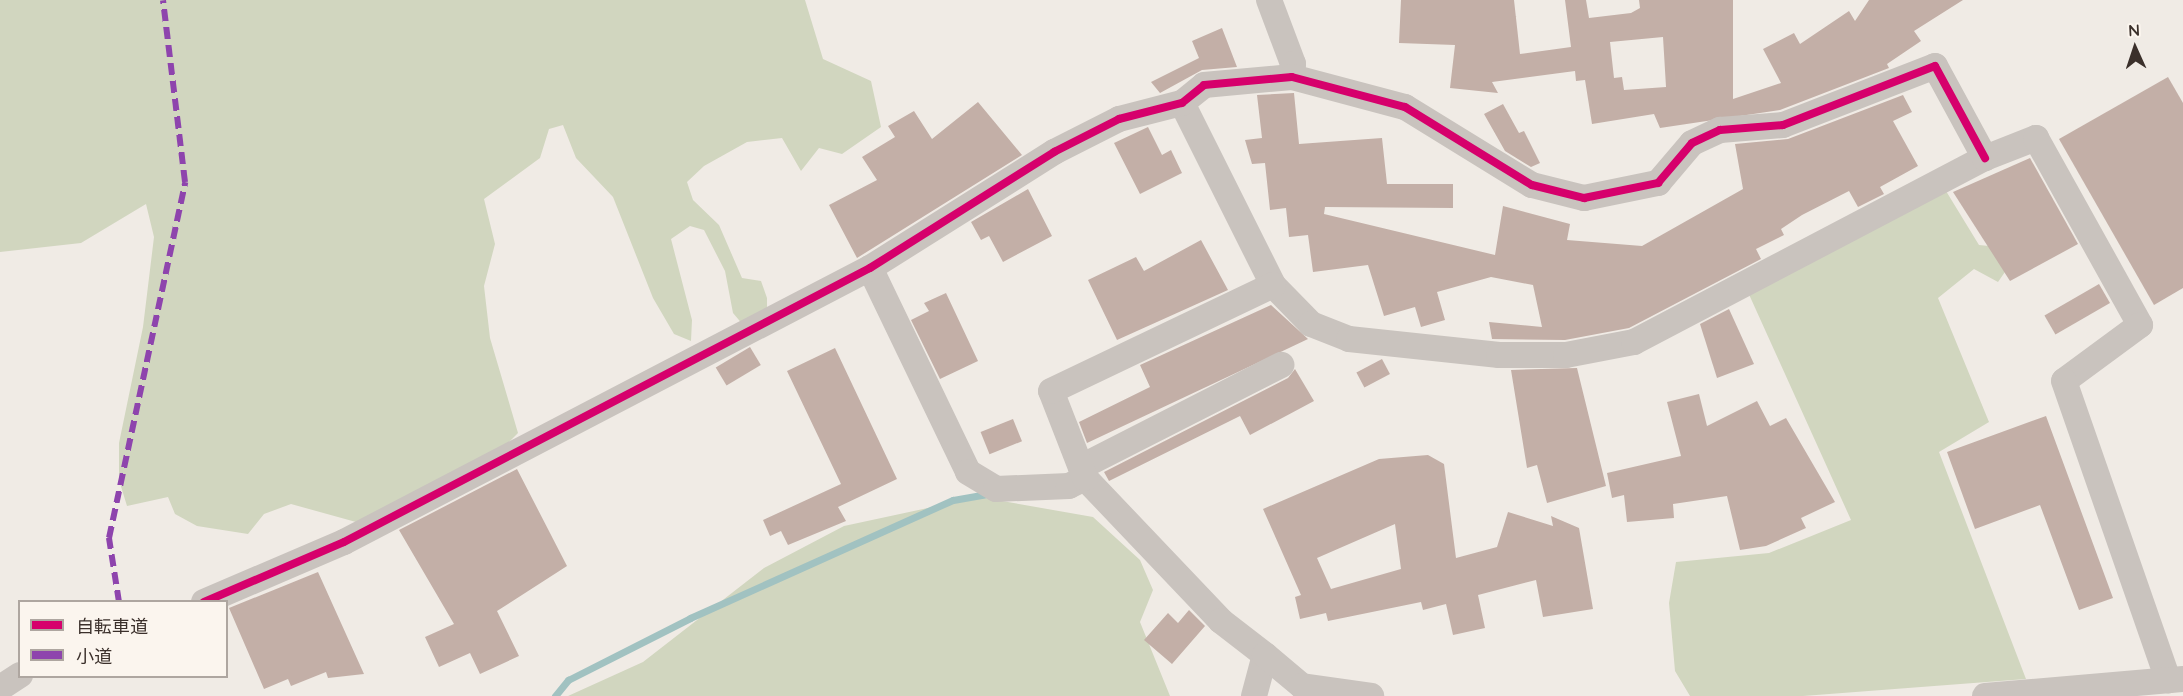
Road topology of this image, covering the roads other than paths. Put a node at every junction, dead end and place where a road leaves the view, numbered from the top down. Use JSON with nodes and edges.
{"nodes":[{"id":1,"x":1269,"y":0,"type":"edge"},
{"id":2,"x":1292,"y":77,"type":"junction"},
{"id":3,"x":1182,"y":103,"type":"junction"},
{"id":4,"x":1985,"y":158,"type":"junction"},
{"id":5,"x":870,"y":268,"type":"junction"},
{"id":6,"x":1273,"y":285,"type":"junction"},
{"id":7,"x":1281,"y":365,"type":"dead end"},
{"id":8,"x":1083,"y":472,"type":"junction"},
{"id":9,"x":209,"y":600,"type":"edge"},
{"id":10,"x":1265,"y":655,"type":"junction"},
{"id":11,"x":18,"y":676,"type":"edge"},
{"id":12,"x":2176,"y":680,"type":"edge"},
{"id":13,"x":0,"y":688,"type":"edge"},
{"id":14,"x":1254,"y":696,"type":"edge"},
{"id":15,"x":1371,"y":696,"type":"edge"},
{"id":16,"x":1985,"y":696,"type":"edge"}],
"edges":[{"from":1,"to":2,"type":"street"},
{"from":2,"to":3,"type":"street"},
{"from":2,"to":4,"type":"street"},
{"from":3,"to":5,"type":"street"},
{"from":3,"to":6,"type":"street"},
{"from":4,"to":6,"type":"street"},
{"from":4,"to":12,"type":"street"},
{"from":5,"to":8,"type":"street"},
{"from":5,"to":9,"type":"street"},
{"from":6,"to":8,"type":"street"},
{"from":7,"to":8,"type":"street"},
{"from":8,"to":10,"type":"street"},
{"from":10,"to":14,"type":"street"},
{"from":10,"to":15,"type":"street"},
{"from":11,"to":13,"type":"street"},
{"from":12,"to":16,"type":"street"}]}
